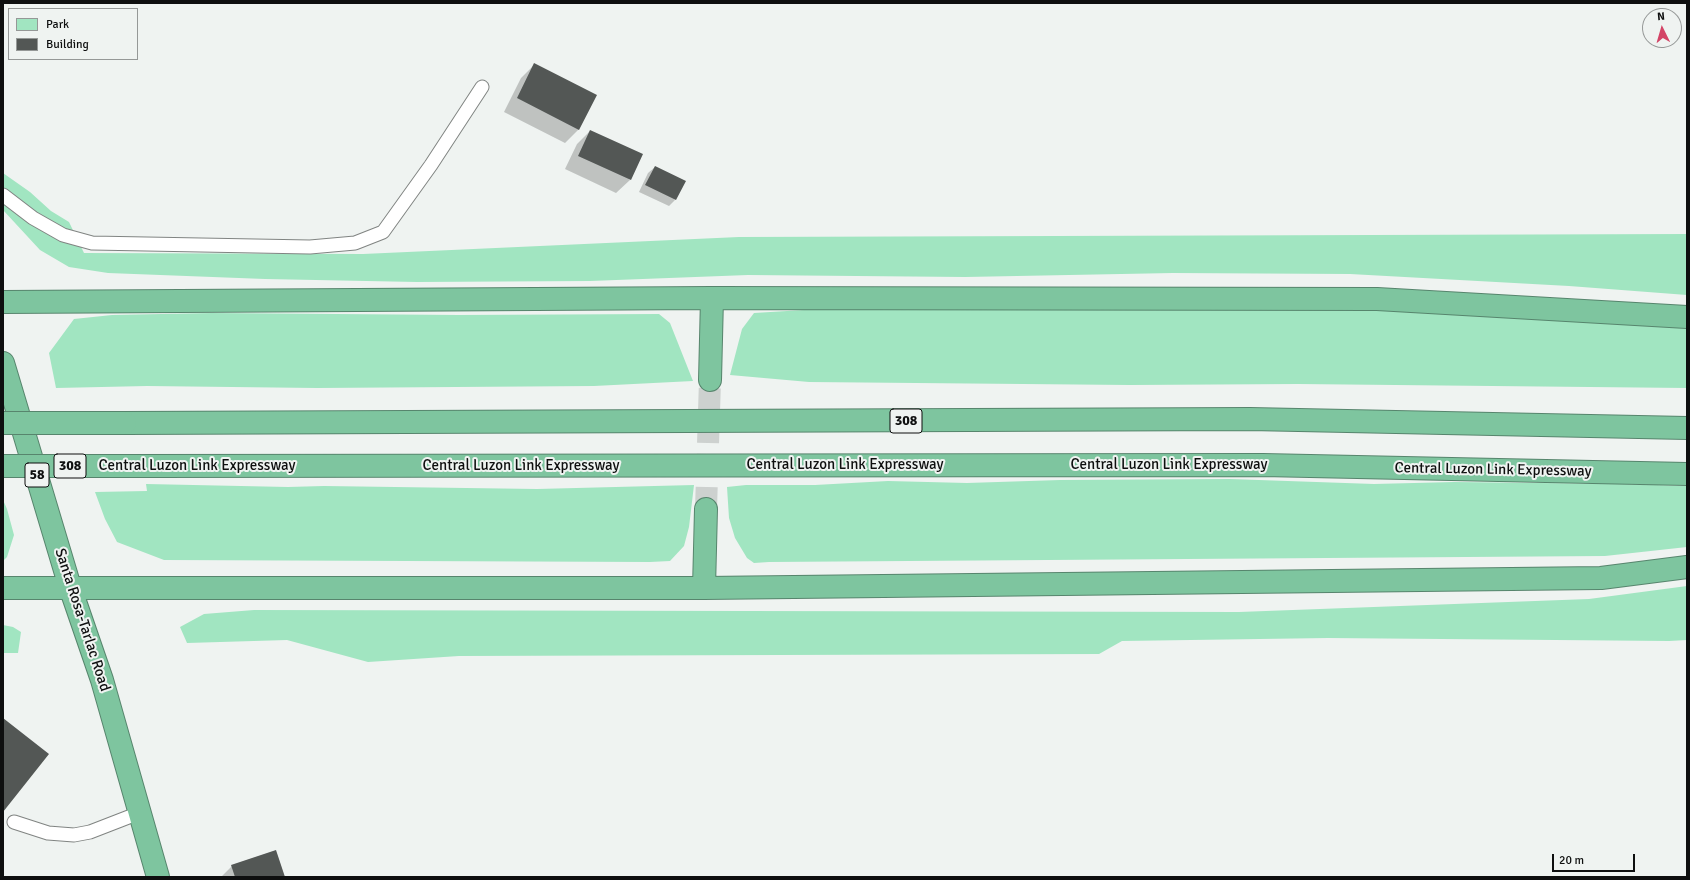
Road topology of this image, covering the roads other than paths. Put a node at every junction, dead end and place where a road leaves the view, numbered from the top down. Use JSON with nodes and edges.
{"nodes":[{"id":1,"x":482,"y":87,"type":"dead end"},
{"id":2,"x":3,"y":195,"type":"edge"},
{"id":3,"x":712,"y":298,"type":"junction"},
{"id":4,"x":3,"y":302,"type":"edge"},
{"id":5,"x":1687,"y":317,"type":"edge"},
{"id":6,"x":3,"y":363,"type":"edge"},
{"id":7,"x":710,"y":380,"type":"tunnel mouth"},
{"id":8,"x":3,"y":423,"type":"edge"},
{"id":9,"x":1687,"y":428,"type":"edge"},
{"id":10,"x":3,"y":466,"type":"edge"},
{"id":11,"x":1687,"y":474,"type":"edge"},
{"id":12,"x":706,"y":509,"type":"tunnel mouth"},
{"id":13,"x":1687,"y":566,"type":"edge"},
{"id":14,"x":70,"y":587,"type":"junction"},
{"id":15,"x":3,"y":588,"type":"edge"},
{"id":16,"x":704,"y":588,"type":"junction"},
{"id":17,"x":139,"y":813,"type":"junction"},
{"id":18,"x":14,"y":822,"type":"dead end"},
{"id":19,"x":158,"y":877,"type":"edge"}],
"edges":[{"from":1,"to":2,"type":"lane"},
{"from":3,"to":4,"type":"highway"},
{"from":3,"to":5,"type":"highway"},
{"from":3,"to":7,"type":"highway"},
{"from":6,"to":14,"type":"highway","name":"Santa Rosa-Tarlac Road","number":"58"},
{"from":8,"to":9,"type":"highway","number":"308","bridge":true},
{"from":10,"to":11,"type":"highway","name":"Central Luzon Link Expressway","number":"308","bridge":true},
{"from":12,"to":16,"type":"highway"},
{"from":13,"to":16,"type":"highway"},
{"from":14,"to":15,"type":"highway"},
{"from":14,"to":16,"type":"highway"},
{"from":14,"to":17,"type":"highway","name":"Santa Rosa-Tarlac Road","number":"58"},
{"from":17,"to":18,"type":"lane"},
{"from":17,"to":19,"type":"highway","name":"Santa Rosa-Tarlac Road","number":"58"}]}
